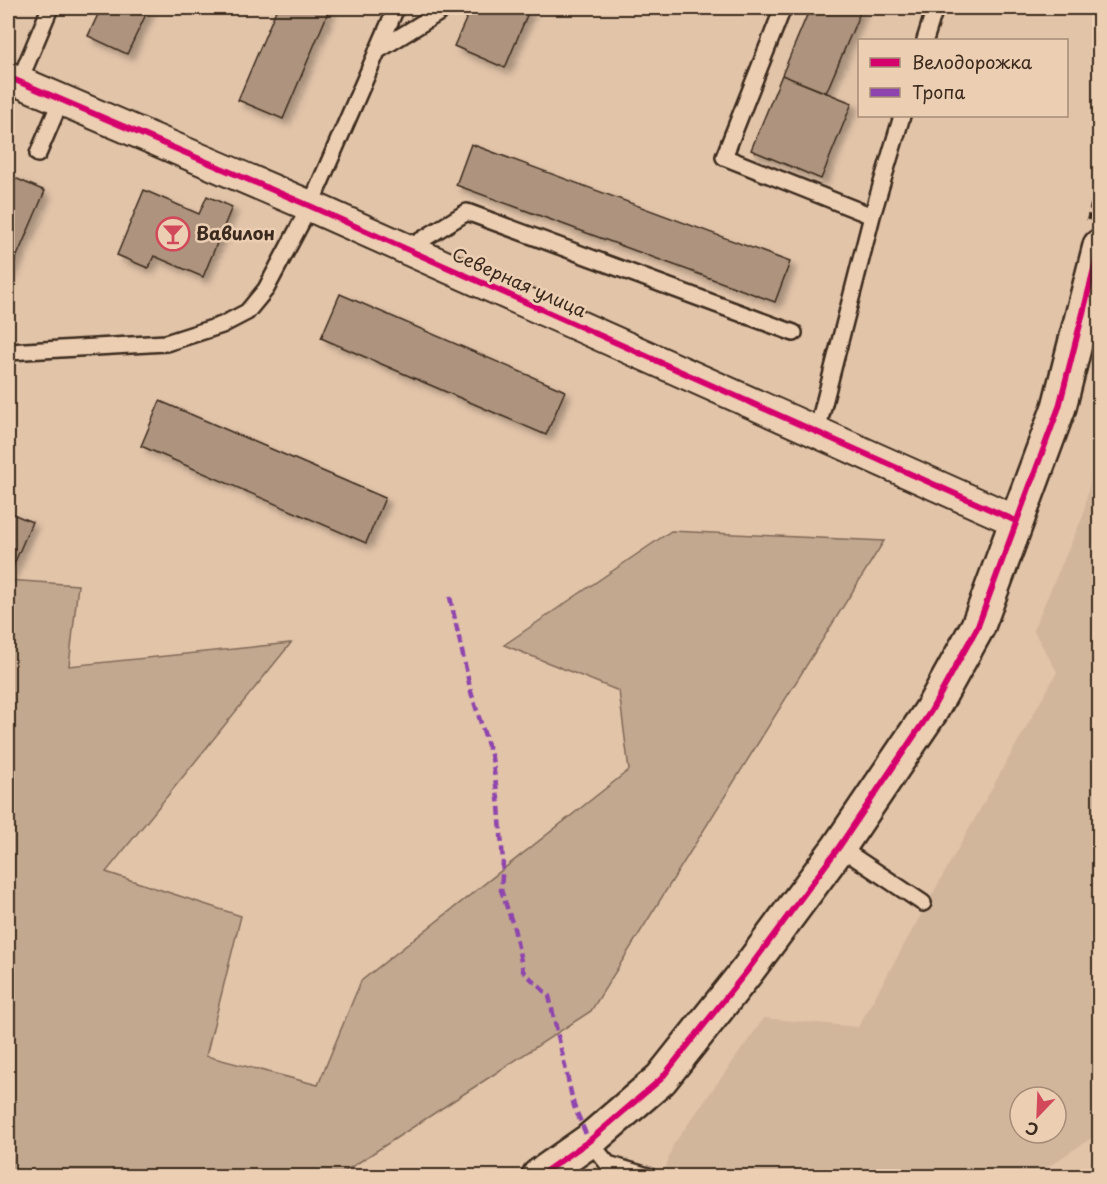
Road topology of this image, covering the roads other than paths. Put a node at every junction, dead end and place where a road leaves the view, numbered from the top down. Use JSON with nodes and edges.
{"nodes":[{"id":1,"x":50,"y":8,"type":"edge"},
{"id":2,"x":396,"y":8,"type":"edge"},
{"id":3,"x":442,"y":8,"type":"edge"},
{"id":4,"x":783,"y":8,"type":"edge"},
{"id":5,"x":935,"y":8,"type":"edge"},
{"id":6,"x":925,"y":39,"type":"edge"},
{"id":7,"x":377,"y":51,"type":"junction"},
{"id":8,"x":13,"y":80,"type":"edge"},
{"id":9,"x":61,"y":100,"type":"junction"},
{"id":10,"x":902,"y":117,"type":"edge"},
{"id":11,"x":38,"y":154,"type":"dead end"},
{"id":12,"x":310,"y":206,"type":"junction"},
{"id":13,"x":872,"y":216,"type":"junction"},
{"id":14,"x":1100,"y":246,"type":"edge"},
{"id":15,"x":407,"y":249,"type":"junction"},
{"id":16,"x":794,"y":333,"type":"dead end"},
{"id":17,"x":8,"y":352,"type":"edge"},
{"id":18,"x":818,"y":431,"type":"junction"},
{"id":19,"x":1016,"y":520,"type":"junction"},
{"id":20,"x":839,"y":847,"type":"junction"},
{"id":21,"x":923,"y":903,"type":"dead end"},
{"id":22,"x":589,"y":1142,"type":"junction"},
{"id":23,"x":539,"y":1176,"type":"edge"},
{"id":24,"x":648,"y":1176,"type":"edge"}],
"edges":[{"from":1,"to":8,"type":"lane"},
{"from":2,"to":7,"type":"lane"},
{"from":3,"to":7,"type":"lane"},
{"from":4,"to":13,"type":"lane"},
{"from":5,"to":6,"type":"lane"},
{"from":7,"to":12,"type":"lane"},
{"from":8,"to":9,"type":"street","name":"Северная улица"},
{"from":9,"to":11,"type":"lane"},
{"from":9,"to":12,"type":"street","name":"Северная улица"},
{"from":10,"to":13,"type":"lane"},
{"from":12,"to":15,"type":"street","name":"Северная улица"},
{"from":12,"to":17,"type":"lane"},
{"from":13,"to":18,"type":"lane"},
{"from":14,"to":19,"type":"street"},
{"from":15,"to":16,"type":"lane"},
{"from":15,"to":18,"type":"street","name":"Северная улица"},
{"from":18,"to":19,"type":"street","name":"Северная улица"},
{"from":19,"to":20,"type":"street"},
{"from":20,"to":21,"type":"lane"},
{"from":20,"to":22,"type":"street"},
{"from":22,"to":23,"type":"street"},
{"from":22,"to":24,"type":"lane"}]}
